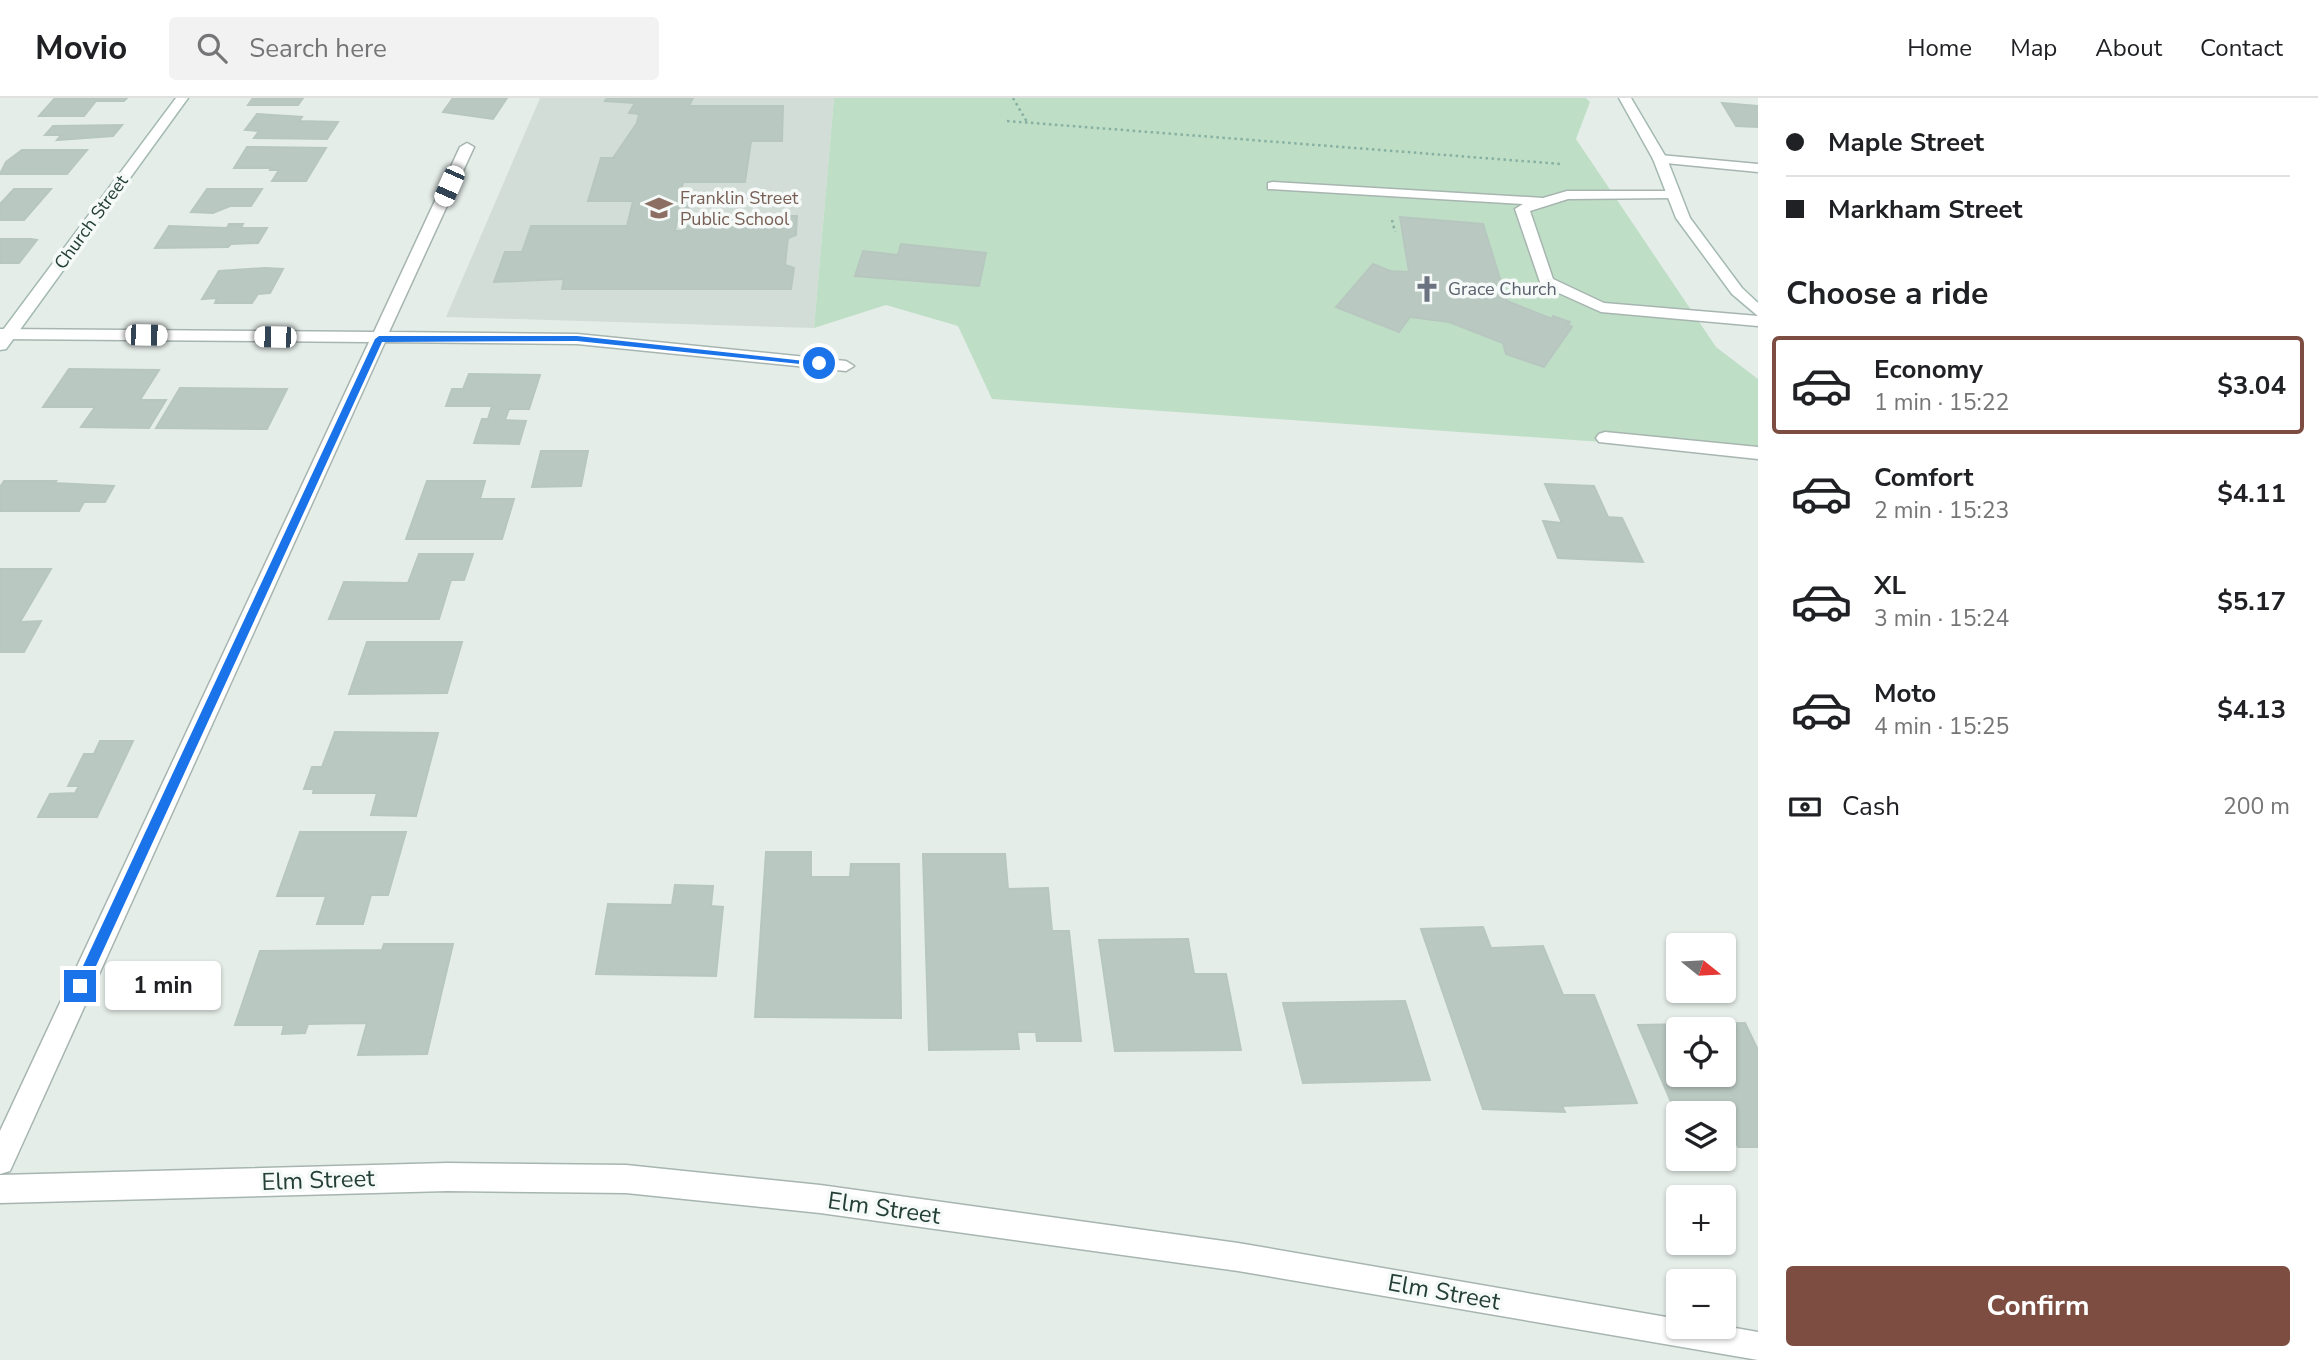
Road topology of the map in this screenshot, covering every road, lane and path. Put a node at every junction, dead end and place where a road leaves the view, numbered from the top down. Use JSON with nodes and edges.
{"nodes":[{"id":1,"x":182,"y":98,"type":"edge"},
{"id":2,"x":1013,"y":98,"type":"edge"},
{"id":3,"x":1625,"y":98,"type":"edge"},
{"id":4,"x":1007,"y":121,"type":"dead end"},
{"id":5,"x":1028,"y":122,"type":"junction"},
{"id":6,"x":467,"y":147,"type":"dead end"},
{"id":7,"x":1660,"y":159,"type":"junction"},
{"id":8,"x":1571,"y":165,"type":"dead end"},
{"id":9,"x":1758,"y":168,"type":"edge"},
{"id":10,"x":1273,"y":186,"type":"dead end"},
{"id":11,"x":1673,"y":194,"type":"junction"},
{"id":12,"x":1545,"y":202,"type":"junction"},
{"id":13,"x":1758,"y":311,"type":"edge"},
{"id":14,"x":1758,"y":321,"type":"edge"},
{"id":15,"x":3,"y":338,"type":"edge"},
{"id":16,"x":379,"y":339,"type":"junction"},
{"id":17,"x":846,"y":366,"type":"dead end"},
{"id":18,"x":1605,"y":438,"type":"dead end"},
{"id":19,"x":1758,"y":453,"type":"edge"},
{"id":20,"x":0,"y":1161,"type":"edge"},
{"id":21,"x":0,"y":1189,"type":"edge"},
{"id":22,"x":1758,"y":1346,"type":"edge"}],
"edges":[{"from":1,"to":15,"type":"street","name":"Church Street"},
{"from":2,"to":5,"type":"path"},
{"from":3,"to":7,"type":"street"},
{"from":4,"to":5,"type":"path"},
{"from":5,"to":8,"type":"path"},
{"from":6,"to":16,"type":"street"},
{"from":7,"to":9,"type":"street"},
{"from":7,"to":11,"type":"street"},
{"from":10,"to":12,"type":"street"},
{"from":11,"to":12,"type":"street"},
{"from":11,"to":13,"type":"street"},
{"from":12,"to":14,"type":"street"},
{"from":15,"to":16,"type":"street"},
{"from":16,"to":17,"type":"street"},
{"from":16,"to":20,"type":"street"},
{"from":18,"to":19,"type":"street"},
{"from":21,"to":22,"type":"street","name":"Elm Street"}]}
